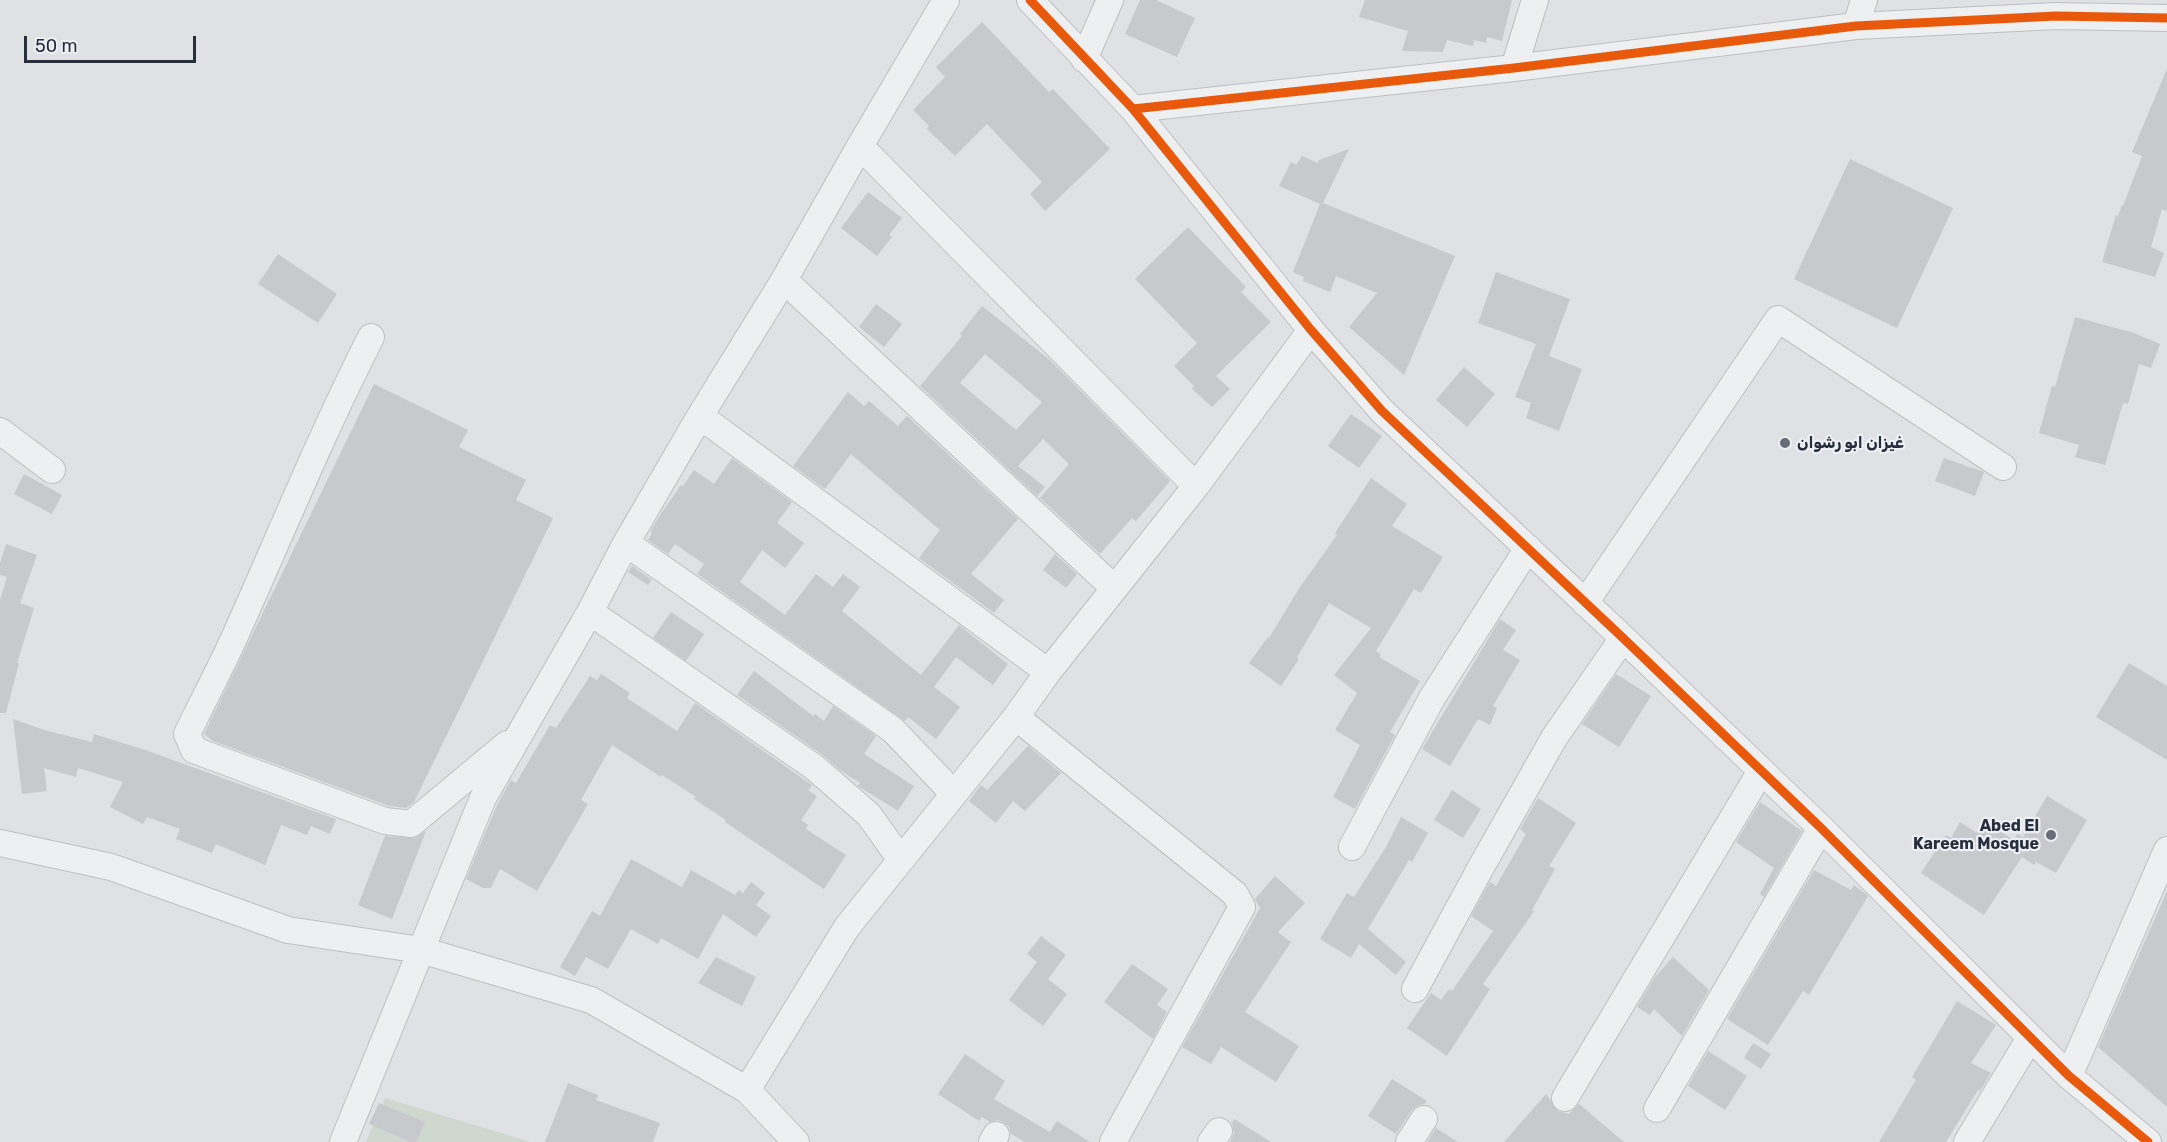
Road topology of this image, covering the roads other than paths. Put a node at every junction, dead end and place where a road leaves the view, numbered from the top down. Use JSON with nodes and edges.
{"nodes":[{"id":1,"x":946,"y":0,"type":"edge"},
{"id":2,"x":1030,"y":0,"type":"edge"},
{"id":3,"x":1110,"y":0,"type":"edge"},
{"id":4,"x":1535,"y":0,"type":"edge"},
{"id":5,"x":1864,"y":0,"type":"edge"},
{"id":6,"x":2167,"y":18,"type":"edge"},
{"id":7,"x":1856,"y":26,"type":"junction"},
{"id":8,"x":1084,"y":59,"type":"junction"},
{"id":9,"x":1514,"y":68,"type":"junction"},
{"id":10,"x":1133,"y":110,"type":"junction"},
{"id":11,"x":860,"y":146,"type":"junction"},
{"id":12,"x":784,"y":280,"type":"junction"},
{"id":13,"x":1311,"y":330,"type":"junction"},
{"id":14,"x":371,"y":338,"type":"dead end"},
{"id":15,"x":700,"y":416,"type":"junction"},
{"id":16,"x":0,"y":431,"type":"edge"},
{"id":17,"x":2003,"y":467,"type":"dead end"},
{"id":18,"x":52,"y":470,"type":"dead end"},
{"id":19,"x":1196,"y":486,"type":"junction"},
{"id":20,"x":626,"y":543,"type":"junction"},
{"id":21,"x":1528,"y":548,"type":"junction"},
{"id":22,"x":1114,"y":588,"type":"junction"},
{"id":23,"x":1585,"y":603,"type":"junction"},
{"id":24,"x":590,"y":612,"type":"junction"},
{"id":25,"x":1623,"y":638,"type":"junction"},
{"id":26,"x":1048,"y":672,"type":"junction"},
{"id":27,"x":1016,"y":717,"type":"junction"},
{"id":28,"x":522,"y":732,"type":"junction"},
{"id":29,"x":1761,"y":771,"type":"junction"},
{"id":30,"x":954,"y":794,"type":"junction"},
{"id":31,"x":1821,"y":828,"type":"junction"},
{"id":32,"x":0,"y":843,"type":"edge"},
{"id":33,"x":1353,"y":847,"type":"dead end"},
{"id":34,"x":2167,"y":850,"type":"edge"},
{"id":35,"x":902,"y":860,"type":"junction"},
{"id":36,"x":421,"y":950,"type":"junction"},
{"id":37,"x":1415,"y":989,"type":"dead end"},
{"id":38,"x":2030,"y":1038,"type":"junction"},
{"id":39,"x":2068,"y":1076,"type":"junction"},
{"id":40,"x":747,"y":1090,"type":"junction"},
{"id":41,"x":1566,"y":1098,"type":"dead end"},
{"id":42,"x":1657,"y":1109,"type":"dead end"},
{"id":43,"x":1425,"y":1119,"type":"dead end"},
{"id":44,"x":2142,"y":1139,"type":"edge"},
{"id":45,"x":342,"y":1142,"type":"edge"},
{"id":46,"x":796,"y":1142,"type":"edge"},
{"id":47,"x":1113,"y":1142,"type":"edge"},
{"id":48,"x":1409,"y":1142,"type":"edge"},
{"id":49,"x":1967,"y":1142,"type":"edge"}],
"edges":[{"from":1,"to":11,"type":"street"},
{"from":2,"to":8,"type":"street"},
{"from":3,"to":8,"type":"street"},
{"from":4,"to":9,"type":"street"},
{"from":5,"to":7,"type":"street"},
{"from":6,"to":7,"type":"street"},
{"from":7,"to":9,"type":"street"},
{"from":8,"to":10,"type":"street"},
{"from":9,"to":10,"type":"street"},
{"from":10,"to":13,"type":"street"},
{"from":11,"to":12,"type":"street"},
{"from":11,"to":19,"type":"street"},
{"from":12,"to":15,"type":"street"},
{"from":12,"to":22,"type":"street"},
{"from":13,"to":19,"type":"street"},
{"from":13,"to":21,"type":"street"},
{"from":14,"to":28,"type":"street"},
{"from":15,"to":20,"type":"street"},
{"from":15,"to":26,"type":"street"},
{"from":16,"to":18,"type":"street"},
{"from":17,"to":23,"type":"street"},
{"from":19,"to":22,"type":"street"},
{"from":20,"to":24,"type":"street"},
{"from":20,"to":30,"type":"street"},
{"from":21,"to":23,"type":"street"},
{"from":21,"to":33,"type":"street"},
{"from":22,"to":26,"type":"street"},
{"from":23,"to":25,"type":"street"},
{"from":24,"to":28,"type":"street"},
{"from":24,"to":35,"type":"street"},
{"from":25,"to":29,"type":"street"},
{"from":25,"to":37,"type":"street"},
{"from":26,"to":27,"type":"street"},
{"from":27,"to":30,"type":"street"},
{"from":27,"to":47,"type":"street"},
{"from":28,"to":36,"type":"street"},
{"from":29,"to":31,"type":"street"},
{"from":29,"to":41,"type":"street"},
{"from":30,"to":35,"type":"street"},
{"from":31,"to":38,"type":"street"},
{"from":31,"to":42,"type":"street"},
{"from":32,"to":36,"type":"street"},
{"from":34,"to":39,"type":"street"},
{"from":35,"to":40,"type":"street"},
{"from":36,"to":40,"type":"street"},
{"from":36,"to":45,"type":"street"},
{"from":38,"to":39,"type":"street"},
{"from":38,"to":49,"type":"street"},
{"from":39,"to":44,"type":"street"},
{"from":40,"to":46,"type":"street"},
{"from":43,"to":48,"type":"street"}]}
